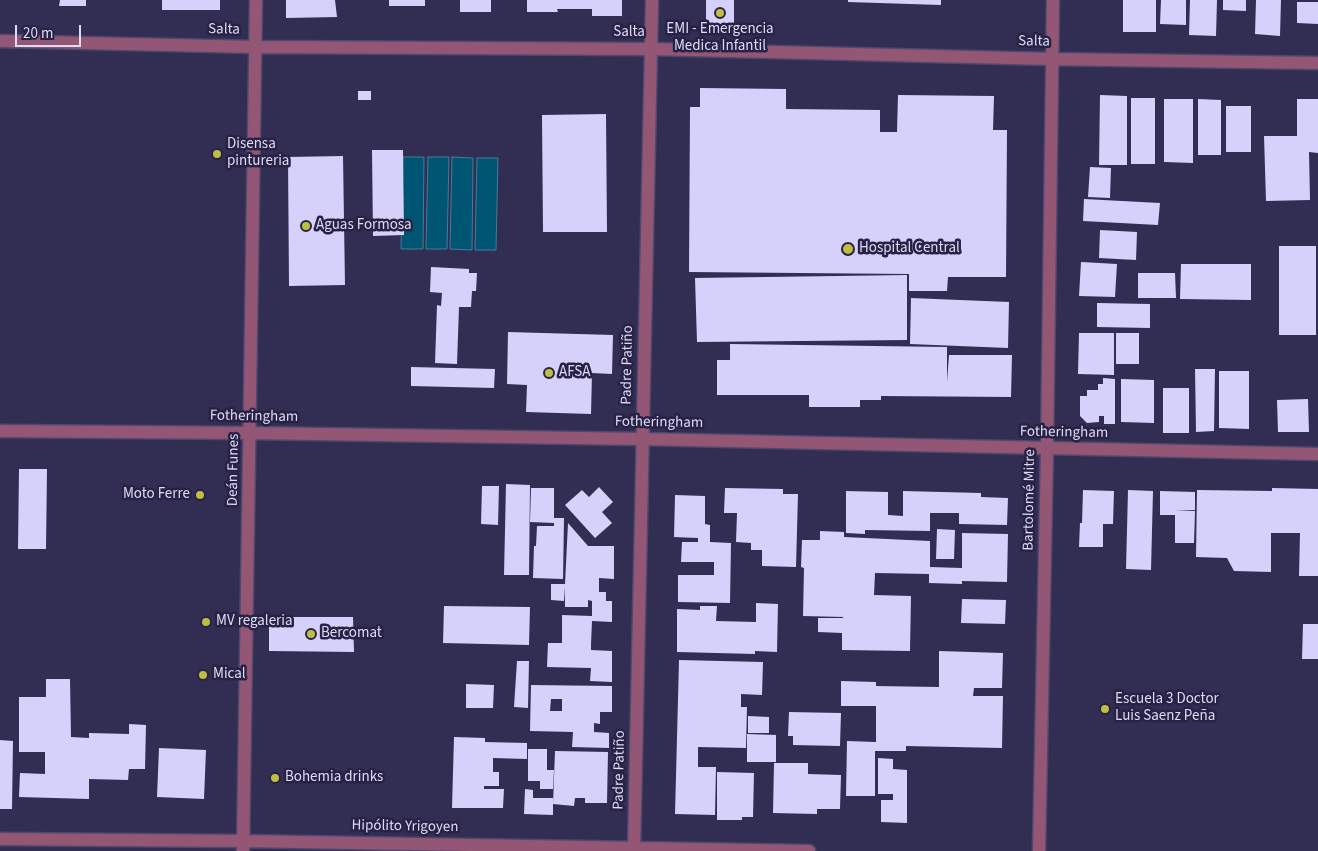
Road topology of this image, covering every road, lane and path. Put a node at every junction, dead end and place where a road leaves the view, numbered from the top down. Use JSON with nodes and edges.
{"nodes":[{"id":1,"x":256,"y":0,"type":"edge"},
{"id":2,"x":652,"y":0,"type":"edge"},
{"id":3,"x":1053,"y":0,"type":"edge"},
{"id":4,"x":0,"y":42,"type":"edge"},
{"id":5,"x":255,"y":47,"type":"junction"},
{"id":6,"x":651,"y":49,"type":"junction"},
{"id":7,"x":1051,"y":59,"type":"junction"},
{"id":8,"x":1318,"y":63,"type":"edge"},
{"id":9,"x":0,"y":431,"type":"edge"},
{"id":10,"x":251,"y":433,"type":"junction"},
{"id":11,"x":642,"y":439,"type":"junction"},
{"id":12,"x":1047,"y":448,"type":"junction"},
{"id":13,"x":1318,"y":454,"type":"edge"},
{"id":14,"x":0,"y":839,"type":"edge"},
{"id":15,"x":243,"y":846,"type":"edge"},
{"id":16,"x":634,"y":849,"type":"edge"},
{"id":17,"x":808,"y":851,"type":"edge"},
{"id":18,"x":1039,"y":851,"type":"edge"}],
"edges":[{"from":1,"to":5,"type":"street","name":"Deán Funes"},
{"from":2,"to":6,"type":"street","name":"Padre Patiño"},
{"from":3,"to":7,"type":"street","name":"Bartolomé Mitre"},
{"from":4,"to":5,"type":"street","name":"Salta"},
{"from":5,"to":6,"type":"street","name":"Salta"},
{"from":5,"to":10,"type":"street","name":"Deán Funes"},
{"from":6,"to":7,"type":"street","name":"Salta"},
{"from":6,"to":11,"type":"street","name":"Padre Patiño"},
{"from":7,"to":8,"type":"street","name":"Salta"},
{"from":7,"to":12,"type":"street","name":"Bartolomé Mitre"},
{"from":9,"to":10,"type":"street","name":"Fotheringham"},
{"from":10,"to":11,"type":"street","name":"Fotheringham"},
{"from":10,"to":15,"type":"street","name":"Deán Funes"},
{"from":11,"to":12,"type":"street","name":"Fotheringham"},
{"from":11,"to":16,"type":"street","name":"Padre Patiño"},
{"from":12,"to":13,"type":"street","name":"Fotheringham"},
{"from":12,"to":18,"type":"street","name":"Bartolomé Mitre"},
{"from":14,"to":15,"type":"street","name":"Hipólito Yrigoyen"},
{"from":15,"to":16,"type":"street","name":"Hipólito Yrigoyen"},
{"from":16,"to":17,"type":"street","name":"Hipólito Yrigoyen"}]}
